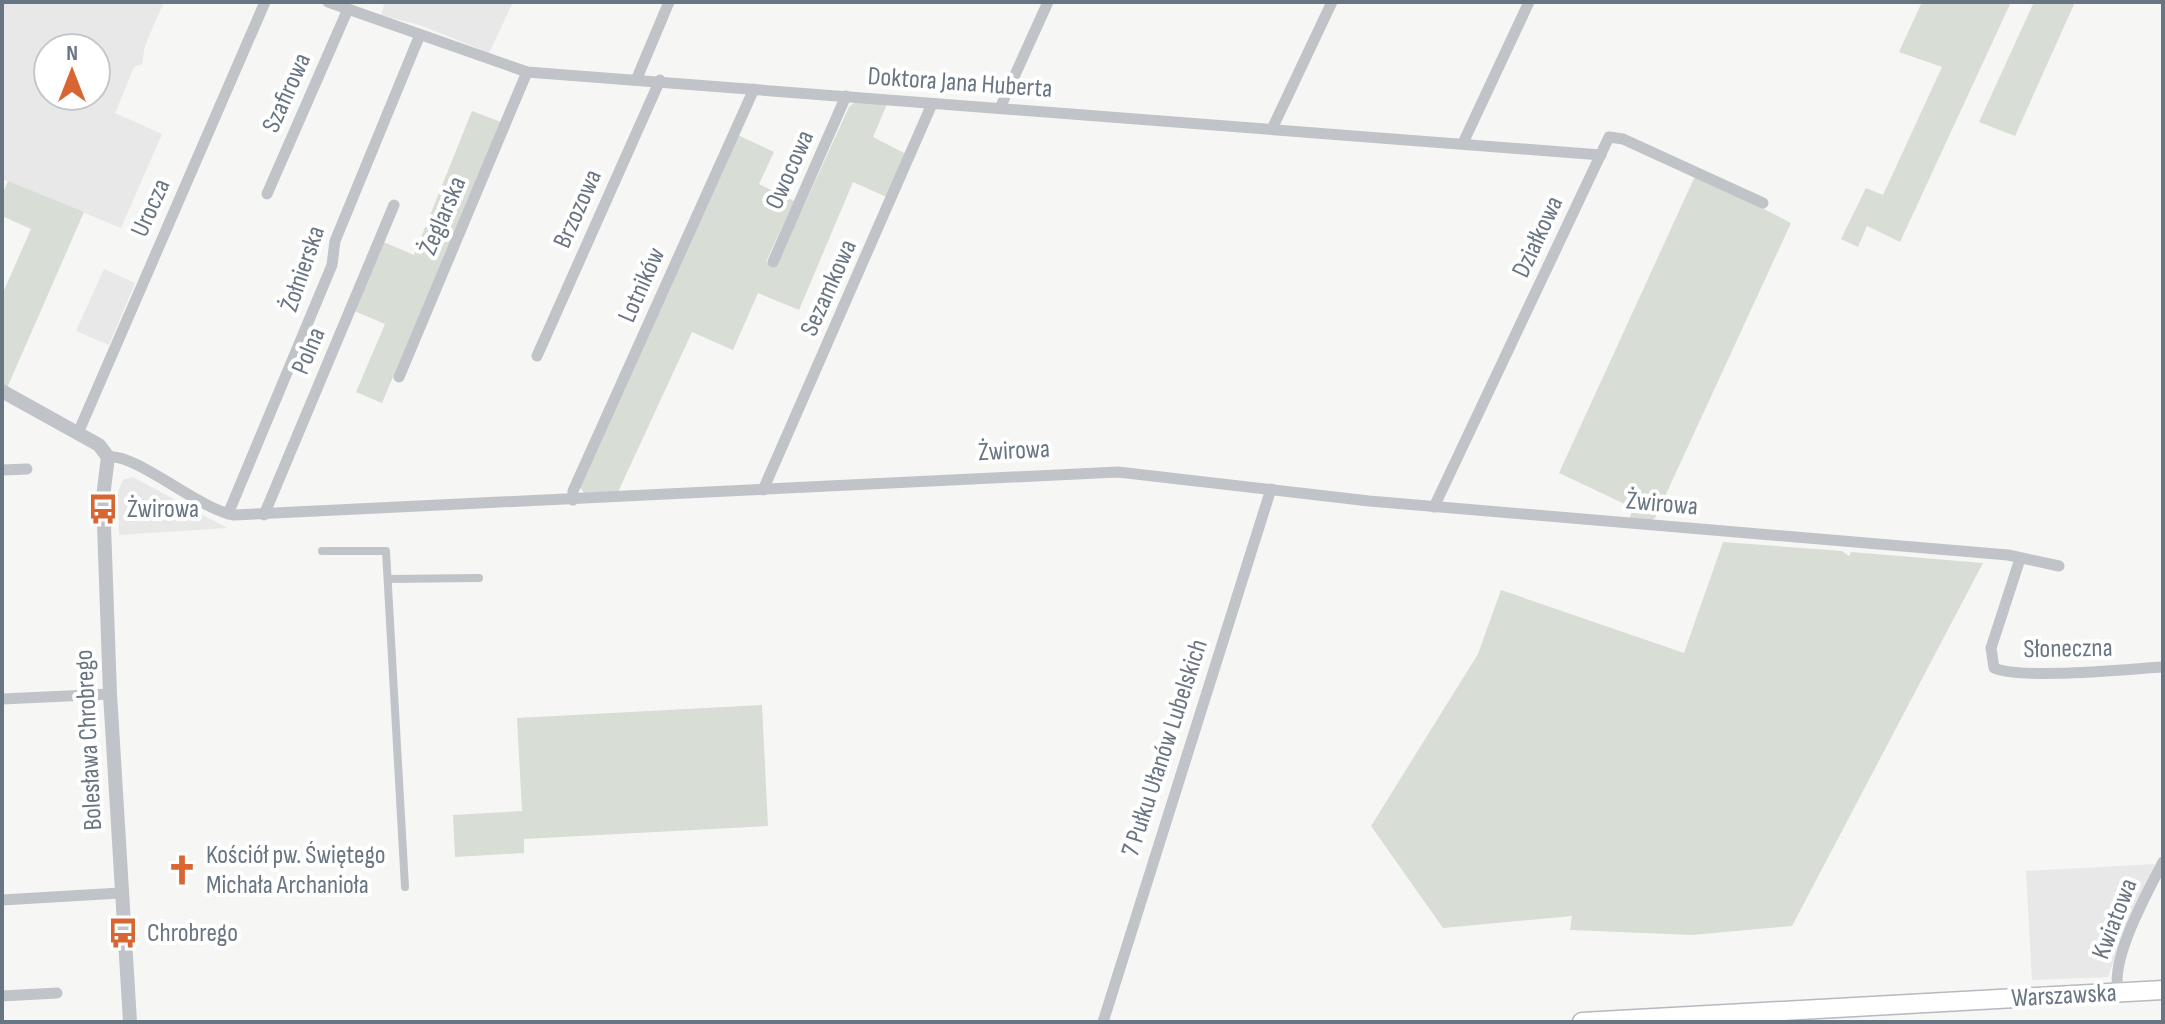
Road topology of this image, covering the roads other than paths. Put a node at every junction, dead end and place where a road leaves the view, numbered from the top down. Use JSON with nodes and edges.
{"nodes":[{"id":1,"x":265,"y":2,"type":"edge"},
{"id":2,"x":328,"y":2,"type":"edge"},
{"id":3,"x":669,"y":2,"type":"edge"},
{"id":4,"x":1048,"y":2,"type":"edge"},
{"id":5,"x":1332,"y":2,"type":"edge"},
{"id":6,"x":1529,"y":2,"type":"edge"},
{"id":7,"x":348,"y":9,"type":"junction"},
{"id":8,"x":419,"y":37,"type":"junction"},
{"id":9,"x":527,"y":72,"type":"junction"},
{"id":10,"x":637,"y":78,"type":"junction"},
{"id":11,"x":660,"y":80,"type":"junction"},
{"id":12,"x":754,"y":89,"type":"junction"},
{"id":13,"x":846,"y":96,"type":"junction"},
{"id":14,"x":932,"y":104,"type":"junction"},
{"id":15,"x":1000,"y":108,"type":"junction"},
{"id":16,"x":1272,"y":129,"type":"junction"},
{"id":17,"x":1463,"y":143,"type":"junction"},
{"id":18,"x":1601,"y":155,"type":"junction"},
{"id":19,"x":267,"y":194,"type":"dead end"},
{"id":20,"x":1763,"y":203,"type":"dead end"},
{"id":21,"x":394,"y":205,"type":"dead end"},
{"id":22,"x":773,"y":262,"type":"dead end"},
{"id":23,"x":537,"y":356,"type":"dead end"},
{"id":24,"x":399,"y":377,"type":"dead end"},
{"id":25,"x":2,"y":391,"type":"edge"},
{"id":26,"x":78,"y":433,"type":"junction"},
{"id":27,"x":108,"y":457,"type":"junction"},
{"id":28,"x":27,"y":469,"type":"dead end"},
{"id":29,"x":2,"y":470,"type":"edge"},
{"id":30,"x":1271,"y":489,"type":"junction"},
{"id":31,"x":763,"y":490,"type":"junction"},
{"id":32,"x":573,"y":500,"type":"junction"},
{"id":33,"x":1434,"y":507,"type":"junction"},
{"id":34,"x":228,"y":514,"type":"junction"},
{"id":35,"x":264,"y":515,"type":"junction"},
{"id":36,"x":322,"y":551,"type":"dead end"},
{"id":37,"x":2020,"y":559,"type":"junction"},
{"id":38,"x":2059,"y":566,"type":"dead end"},
{"id":39,"x":479,"y":578,"type":"dead end"},
{"id":40,"x":388,"y":579,"type":"junction"},
{"id":41,"x":2163,"y":667,"type":"edge"},
{"id":42,"x":110,"y":694,"type":"junction"},
{"id":43,"x":2,"y":699,"type":"edge"},
{"id":44,"x":2163,"y":862,"type":"edge"},
{"id":45,"x":405,"y":887,"type":"dead end"},
{"id":46,"x":120,"y":893,"type":"junction"},
{"id":47,"x":2,"y":900,"type":"edge"},
{"id":48,"x":2163,"y":990,"type":"edge"},
{"id":49,"x":57,"y":993,"type":"dead end"},
{"id":50,"x":2119,"y":993,"type":"junction"},
{"id":51,"x":2,"y":996,"type":"edge"},
{"id":52,"x":1691,"y":1019,"type":"edge"},
{"id":53,"x":130,"y":1022,"type":"edge"},
{"id":54,"x":1103,"y":1022,"type":"edge"},
{"id":55,"x":1582,"y":1022,"type":"edge"}],
"edges":[{"from":1,"to":26,"type":"street","name":"Urocza"},
{"from":2,"to":7,"type":"street","name":"Doktora Jana Huberta"},
{"from":3,"to":10,"type":"street"},
{"from":4,"to":15,"type":"street"},
{"from":5,"to":16,"type":"street"},
{"from":6,"to":17,"type":"street"},
{"from":7,"to":8,"type":"street","name":"Doktora Jana Huberta"},
{"from":7,"to":19,"type":"street","name":"Szafirowa"},
{"from":8,"to":9,"type":"street","name":"Doktora Jana Huberta"},
{"from":8,"to":34,"type":"street","name":"Żołnierska"},
{"from":9,"to":10,"type":"street","name":"Doktora Jana Huberta"},
{"from":9,"to":24,"type":"street","name":"Żeglarska"},
{"from":10,"to":11,"type":"street","name":"Doktora Jana Huberta"},
{"from":11,"to":12,"type":"street","name":"Doktora Jana Huberta"},
{"from":11,"to":23,"type":"street","name":"Brzozowa"},
{"from":12,"to":13,"type":"street","name":"Doktora Jana Huberta"},
{"from":12,"to":32,"type":"street","name":"Lotników"},
{"from":13,"to":14,"type":"street","name":"Doktora Jana Huberta"},
{"from":13,"to":22,"type":"street","name":"Owocowa"},
{"from":14,"to":15,"type":"street","name":"Doktora Jana Huberta"},
{"from":14,"to":31,"type":"street","name":"Sezamkowa"},
{"from":15,"to":16,"type":"street","name":"Doktora Jana Huberta"},
{"from":16,"to":17,"type":"street","name":"Doktora Jana Huberta"},
{"from":17,"to":18,"type":"street","name":"Doktora Jana Huberta"},
{"from":18,"to":20,"type":"street"},
{"from":18,"to":33,"type":"street","name":"Działkowa"},
{"from":21,"to":35,"type":"street","name":"Polna"},
{"from":25,"to":26,"type":"street","name":"Żwirowa"},
{"from":26,"to":27,"type":"street","name":"Żwirowa"},
{"from":27,"to":34,"type":"street","name":"Żwirowa"},
{"from":27,"to":42,"type":"street","name":"Bolesława Chrobrego"},
{"from":28,"to":29,"type":"street"},
{"from":30,"to":31,"type":"street","name":"Żwirowa"},
{"from":30,"to":33,"type":"street","name":"Żwirowa"},
{"from":30,"to":54,"type":"street","name":"7 Pułku Ułanów Lubelskich"},
{"from":31,"to":32,"type":"street","name":"Żwirowa"},
{"from":32,"to":35,"type":"street","name":"Żwirowa"},
{"from":33,"to":37,"type":"street","name":"Żwirowa"},
{"from":34,"to":35,"type":"street","name":"Żwirowa"},
{"from":36,"to":40,"type":"street"},
{"from":37,"to":38,"type":"street","name":"Żwirowa"},
{"from":37,"to":41,"type":"street","name":"Słoneczna"},
{"from":39,"to":40,"type":"street"},
{"from":40,"to":45,"type":"street"},
{"from":42,"to":43,"type":"street"},
{"from":42,"to":46,"type":"street","name":"Bolesława Chrobrego"},
{"from":44,"to":50,"type":"street","name":"Kwiatowa"},
{"from":46,"to":47,"type":"street"},
{"from":46,"to":53,"type":"street","name":"Bolesława Chrobrego"},
{"from":48,"to":50,"type":"main road","name":"Warszawska"},
{"from":49,"to":51,"type":"street"},
{"from":50,"to":52,"type":"main road","name":"Warszawska"},
{"from":52,"to":55,"type":"main road","name":"Warszawska"}]}
